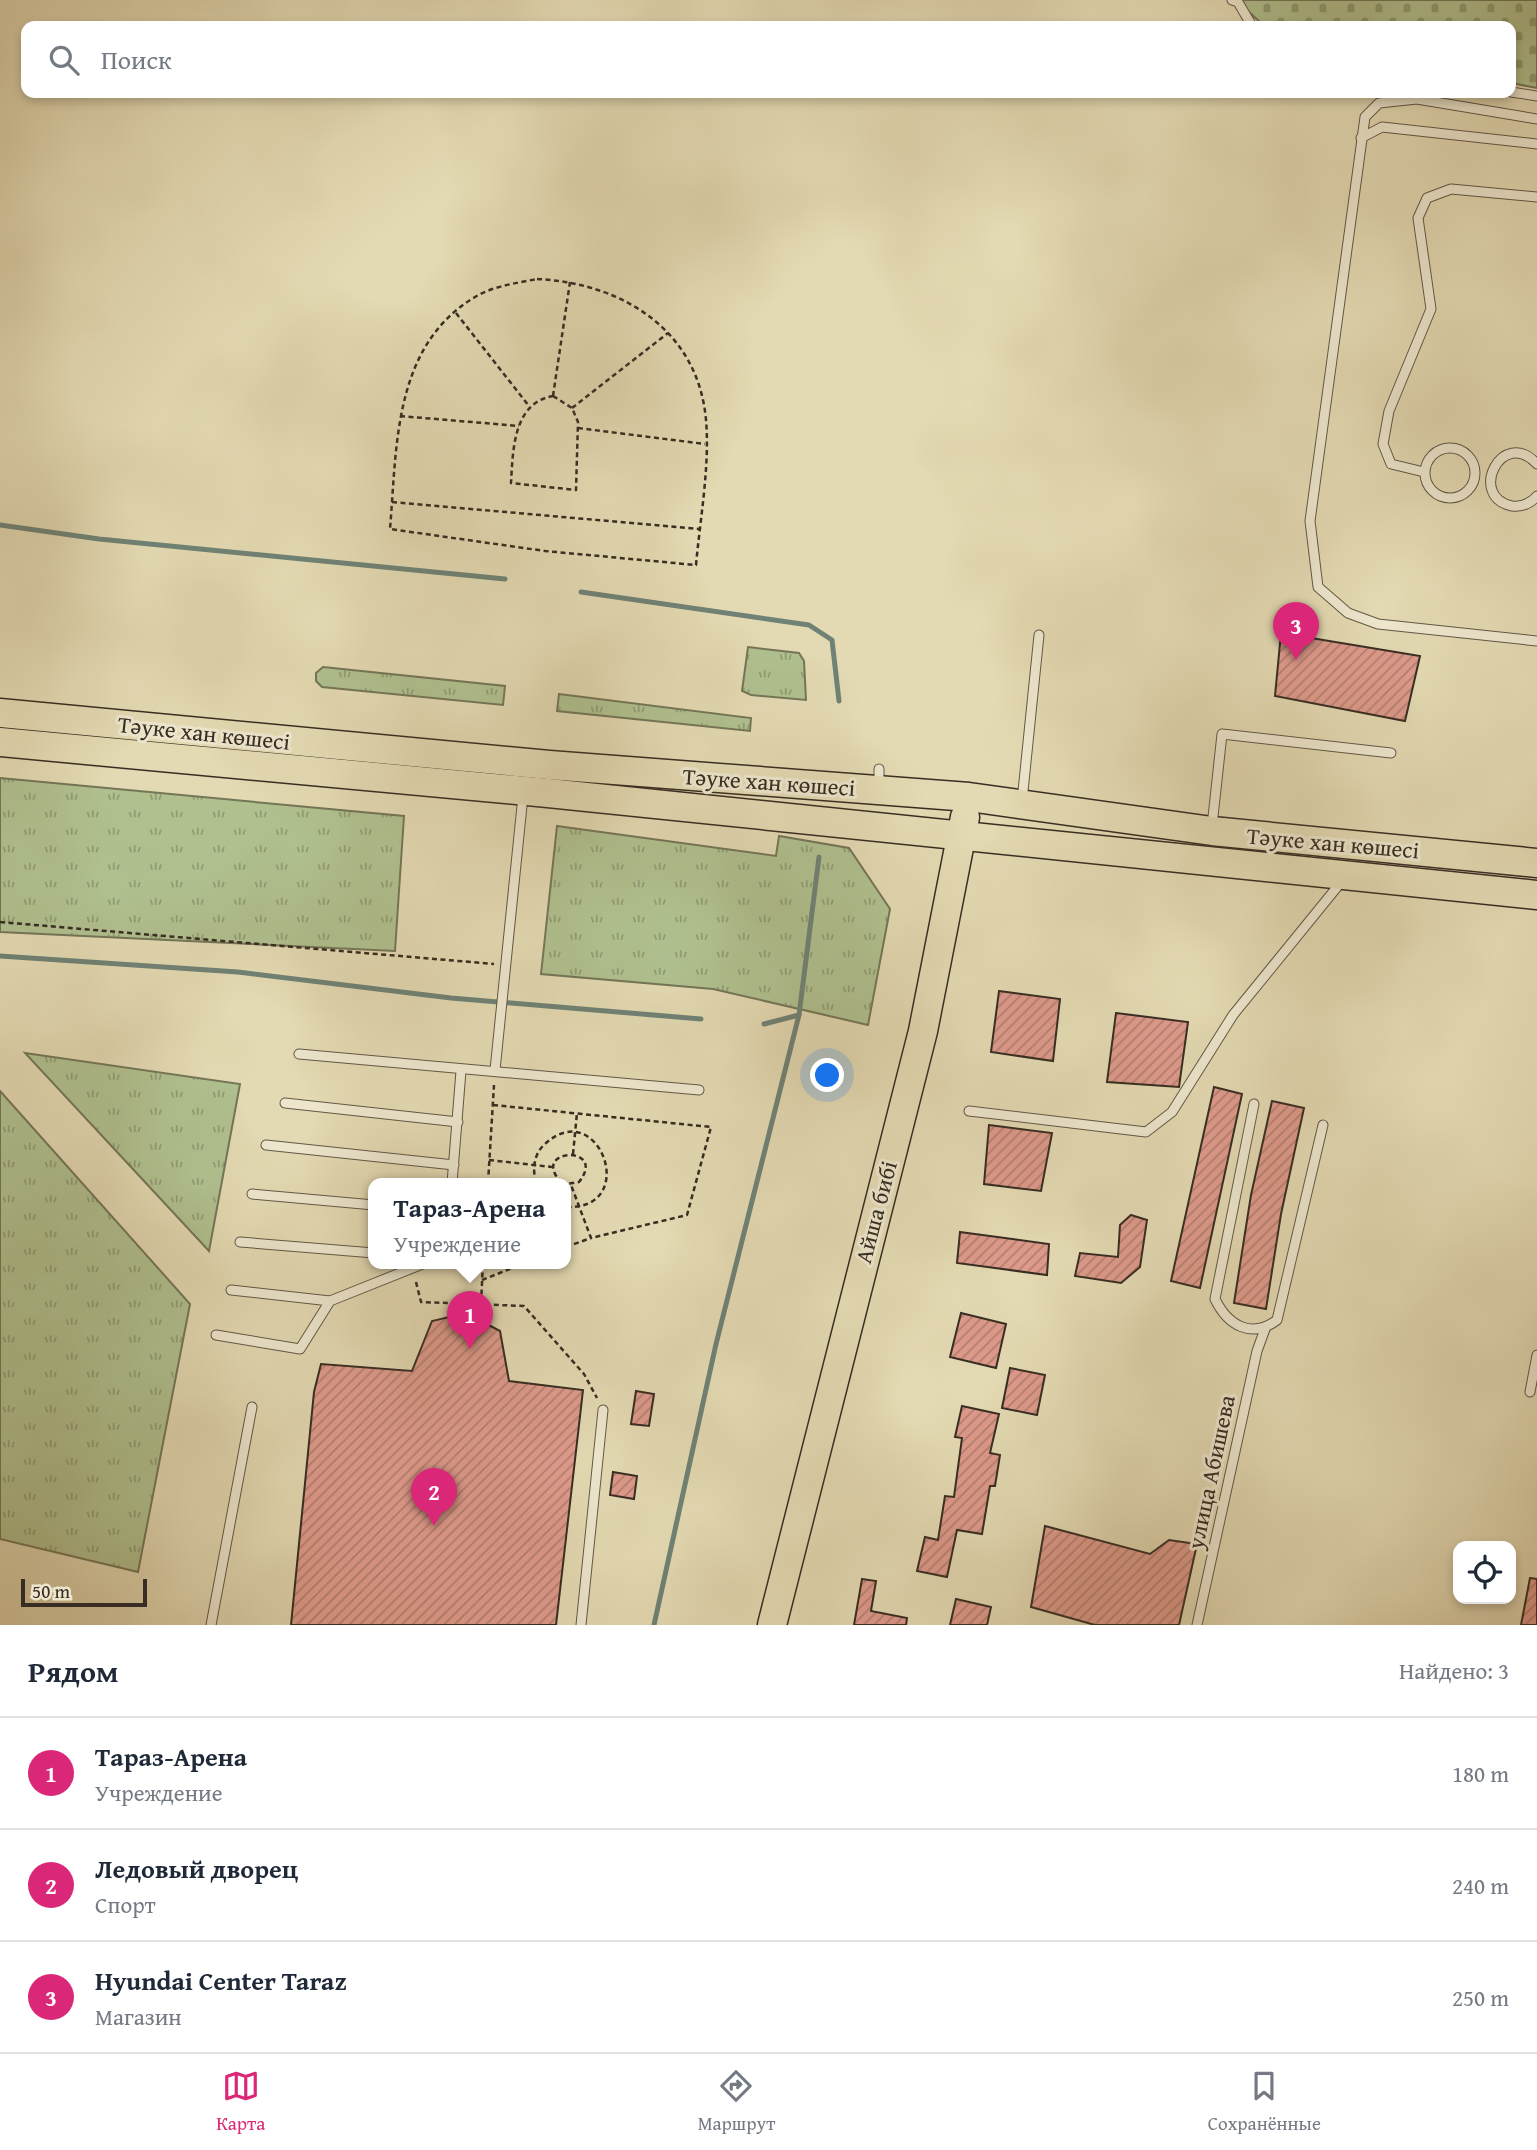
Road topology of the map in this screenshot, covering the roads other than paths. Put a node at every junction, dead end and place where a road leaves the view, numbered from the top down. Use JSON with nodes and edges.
{"nodes":[{"id":1,"x":1231,"y":0,"type":"edge"},
{"id":2,"x":1249,"y":21,"type":"edge"},
{"id":3,"x":1516,"y":93,"type":"edge"},
{"id":4,"x":1537,"y":96,"type":"edge"},
{"id":5,"x":1537,"y":120,"type":"edge"},
{"id":6,"x":1361,"y":138,"type":"junction"},
{"id":7,"x":1537,"y":144,"type":"edge"},
{"id":8,"x":1537,"y":197,"type":"edge"},
{"id":9,"x":1537,"y":464,"type":"edge"},
{"id":10,"x":1424,"y":472,"type":"junction"},
{"id":11,"x":1475,"y":474,"type":"junction"},
{"id":12,"x":1491,"y":474,"type":"junction"},
{"id":13,"x":1537,"y":496,"type":"edge"},
{"id":14,"x":1039,"y":635,"type":"dead end"},
{"id":15,"x":1537,"y":641,"type":"edge"},
{"id":16,"x":0,"y":713,"type":"edge"},
{"id":17,"x":0,"y":742,"type":"edge"},
{"id":18,"x":1391,"y":753,"type":"dead end"},
{"id":19,"x":525,"y":778,"type":"junction"},
{"id":20,"x":969,"y":797,"type":"junction"},
{"id":21,"x":1021,"y":807,"type":"junction"},
{"id":22,"x":1212,"y":831,"type":"junction"},
{"id":23,"x":961,"y":835,"type":"junction"},
{"id":24,"x":1537,"y":863,"type":"edge"},
{"id":25,"x":1347,"y":874,"type":"junction"},
{"id":26,"x":1537,"y":895,"type":"edge"},
{"id":27,"x":299,"y":1054,"type":"dead end"},
{"id":28,"x":495,"y":1070,"type":"junction"},
{"id":29,"x":461,"y":1071,"type":"junction"},
{"id":30,"x":699,"y":1090,"type":"dead end"},
{"id":31,"x":285,"y":1103,"type":"dead end"},
{"id":32,"x":1254,"y":1104,"type":"dead end"},
{"id":33,"x":969,"y":1111,"type":"dead end"},
{"id":34,"x":458,"y":1122,"type":"junction"},
{"id":35,"x":1323,"y":1125,"type":"dead end"},
{"id":36,"x":266,"y":1145,"type":"dead end"},
{"id":37,"x":454,"y":1165,"type":"junction"},
{"id":38,"x":453,"y":1178,"type":"edge"},
{"id":39,"x":252,"y":1194,"type":"dead end"},
{"id":40,"x":368,"y":1204,"type":"edge"},
{"id":41,"x":240,"y":1242,"type":"dead end"},
{"id":42,"x":368,"y":1253,"type":"edge"},
{"id":43,"x":410,"y":1269,"type":"edge"},
{"id":44,"x":230,"y":1290,"type":"dead end"},
{"id":45,"x":330,"y":1301,"type":"junction"},
{"id":46,"x":1265,"y":1329,"type":"junction"},
{"id":47,"x":216,"y":1335,"type":"dead end"},
{"id":48,"x":1537,"y":1356,"type":"edge"},
{"id":49,"x":1530,"y":1392,"type":"dead end"},
{"id":50,"x":252,"y":1407,"type":"dead end"},
{"id":51,"x":603,"y":1410,"type":"road end"},
{"id":52,"x":211,"y":1625,"type":"edge"},
{"id":53,"x":581,"y":1625,"type":"edge"},
{"id":54,"x":772,"y":1625,"type":"edge"},
{"id":55,"x":1197,"y":1625,"type":"edge"}],
"edges":[{"from":1,"to":2,"type":"lane"},
{"from":3,"to":4,"type":"lane"},
{"from":5,"to":6,"type":"lane"},
{"from":6,"to":7,"type":"lane"},
{"from":6,"to":15,"type":"lane"},
{"from":8,"to":10,"type":"lane"},
{"from":9,"to":12,"type":"lane"},
{"from":10,"to":11,"type":"lane"},
{"from":10,"to":11,"type":"lane"},
{"from":11,"to":12,"type":"lane"},
{"from":12,"to":13,"type":"lane"},
{"from":14,"to":21,"type":"lane"},
{"from":16,"to":19,"type":"main road","name":"Тәуке хан көшесі"},
{"from":17,"to":19,"type":"main road","name":"Тәуке хан көшесі"},
{"from":18,"to":22,"type":"lane"},
{"from":19,"to":20,"type":"main road","name":"Тәуке хан көшесі"},
{"from":19,"to":23,"type":"main road","name":"Тәуке хан көшесі"},
{"from":19,"to":28,"type":"lane"},
{"from":20,"to":21,"type":"main road","name":"Тәуке хан көшесі"},
{"from":20,"to":23,"type":"main road","name":"Айша бибі"},
{"from":21,"to":22,"type":"main road","name":"Тәуке хан көшесі"},
{"from":22,"to":24,"type":"main road","name":"Тәуке хан көшесі"},
{"from":23,"to":25,"type":"main road","name":"Тәуке хан көшесі"},
{"from":23,"to":54,"type":"main road","name":"Айша бибі"},
{"from":25,"to":26,"type":"main road","name":"Тәуке хан көшесі"},
{"from":25,"to":33,"type":"lane"},
{"from":27,"to":29,"type":"lane"},
{"from":28,"to":29,"type":"lane"},
{"from":28,"to":30,"type":"lane"},
{"from":29,"to":34,"type":"lane"},
{"from":31,"to":34,"type":"lane"},
{"from":32,"to":46,"type":"lane"},
{"from":34,"to":37,"type":"lane"},
{"from":35,"to":46,"type":"lane","name":"улица Абишева"},
{"from":36,"to":37,"type":"lane"},
{"from":37,"to":38,"type":"lane"},
{"from":39,"to":40,"type":"lane"},
{"from":41,"to":42,"type":"lane"},
{"from":43,"to":45,"type":"lane"},
{"from":44,"to":45,"type":"lane"},
{"from":45,"to":47,"type":"lane"},
{"from":46,"to":55,"type":"lane","name":"улица Абишева"},
{"from":48,"to":49,"type":"lane"},
{"from":50,"to":52,"type":"lane"},
{"from":51,"to":53,"type":"lane"}]}
